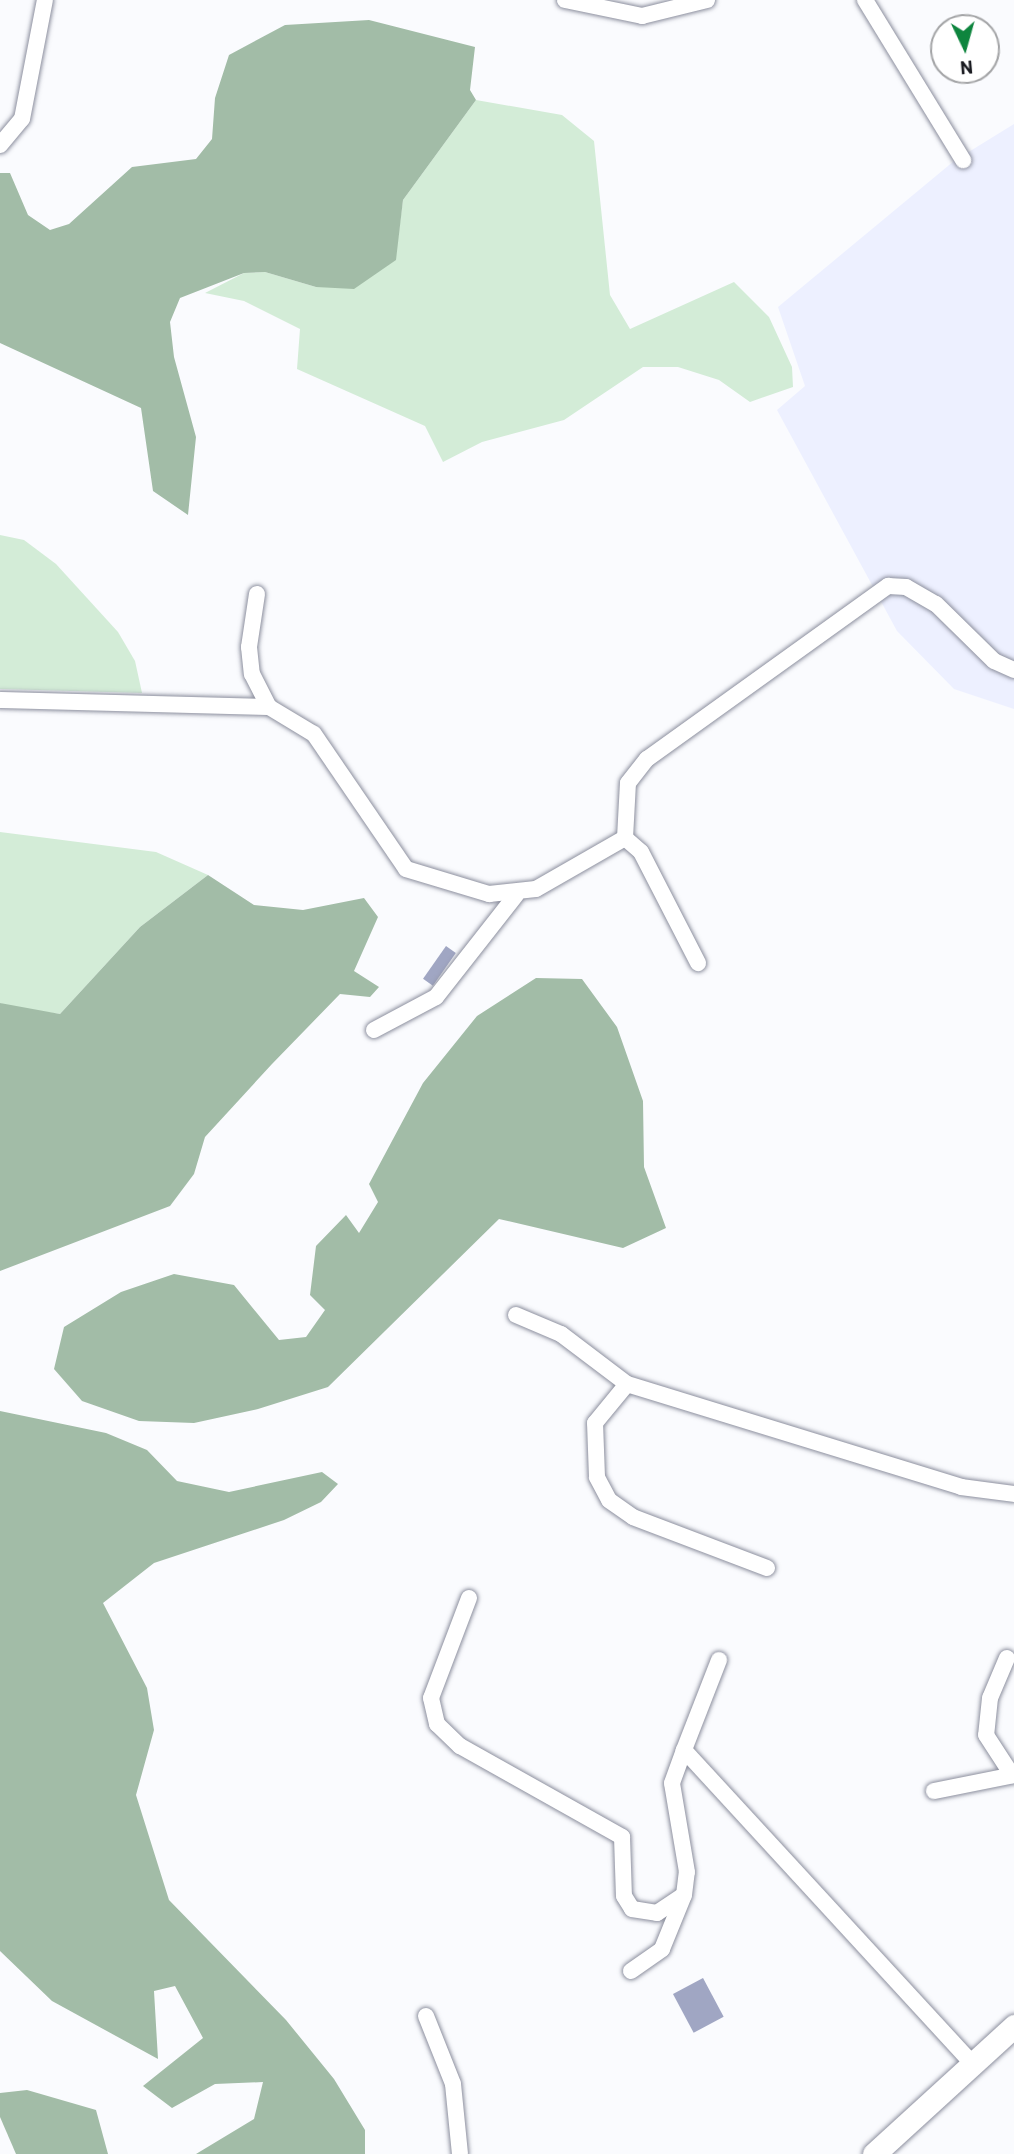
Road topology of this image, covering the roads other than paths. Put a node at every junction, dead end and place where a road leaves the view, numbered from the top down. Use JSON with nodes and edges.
{"nodes":[{"id":1,"x":45,"y":0,"type":"edge"},
{"id":2,"x":565,"y":0,"type":"edge"},
{"id":3,"x":707,"y":0,"type":"edge"},
{"id":4,"x":865,"y":0,"type":"edge"},
{"id":5,"x":0,"y":145,"type":"edge"},
{"id":6,"x":963,"y":160,"type":"dead end"},
{"id":7,"x":257,"y":594,"type":"dead end"},
{"id":8,"x":1014,"y":670,"type":"edge"},
{"id":9,"x":0,"y":700,"type":"edge"},
{"id":10,"x":269,"y":706,"type":"junction"},
{"id":11,"x":625,"y":838,"type":"junction"},
{"id":12,"x":516,"y":895,"type":"junction"},
{"id":13,"x":698,"y":963,"type":"dead end"},
{"id":14,"x":374,"y":1030,"type":"dead end"},
{"id":15,"x":516,"y":1315,"type":"dead end"},
{"id":16,"x":627,"y":1384,"type":"junction"},
{"id":17,"x":1014,"y":1494,"type":"edge"},
{"id":18,"x":767,"y":1568,"type":"dead end"},
{"id":19,"x":468,"y":1598,"type":"dead end"},
{"id":20,"x":1007,"y":1658,"type":"dead end"},
{"id":21,"x":719,"y":1660,"type":"dead end"},
{"id":22,"x":684,"y":1750,"type":"junction"},
{"id":23,"x":1013,"y":1775,"type":"edge"},
{"id":24,"x":934,"y":1791,"type":"dead end"},
{"id":25,"x":684,"y":1895,"type":"junction"},
{"id":26,"x":631,"y":1971,"type":"dead end"},
{"id":27,"x":426,"y":2016,"type":"dead end"},
{"id":28,"x":1014,"y":2026,"type":"edge"},
{"id":29,"x":970,"y":2062,"type":"junction"},
{"id":30,"x":460,"y":2154,"type":"edge"},
{"id":31,"x":874,"y":2154,"type":"edge"}],
"edges":[{"from":1,"to":5,"type":"street"},
{"from":2,"to":3,"type":"street"},
{"from":4,"to":6,"type":"street"},
{"from":7,"to":10,"type":"street"},
{"from":8,"to":11,"type":"street"},
{"from":9,"to":10,"type":"street"},
{"from":10,"to":12,"type":"street"},
{"from":11,"to":12,"type":"street"},
{"from":11,"to":13,"type":"street"},
{"from":12,"to":14,"type":"street"},
{"from":15,"to":16,"type":"street"},
{"from":16,"to":17,"type":"street"},
{"from":16,"to":18,"type":"street"},
{"from":19,"to":25,"type":"street"},
{"from":20,"to":23,"type":"street"},
{"from":21,"to":22,"type":"street"},
{"from":22,"to":25,"type":"street"},
{"from":22,"to":29,"type":"street"},
{"from":23,"to":24,"type":"street"},
{"from":25,"to":26,"type":"street"},
{"from":27,"to":30,"type":"street"},
{"from":28,"to":29,"type":"street"},
{"from":29,"to":31,"type":"street"}]}
